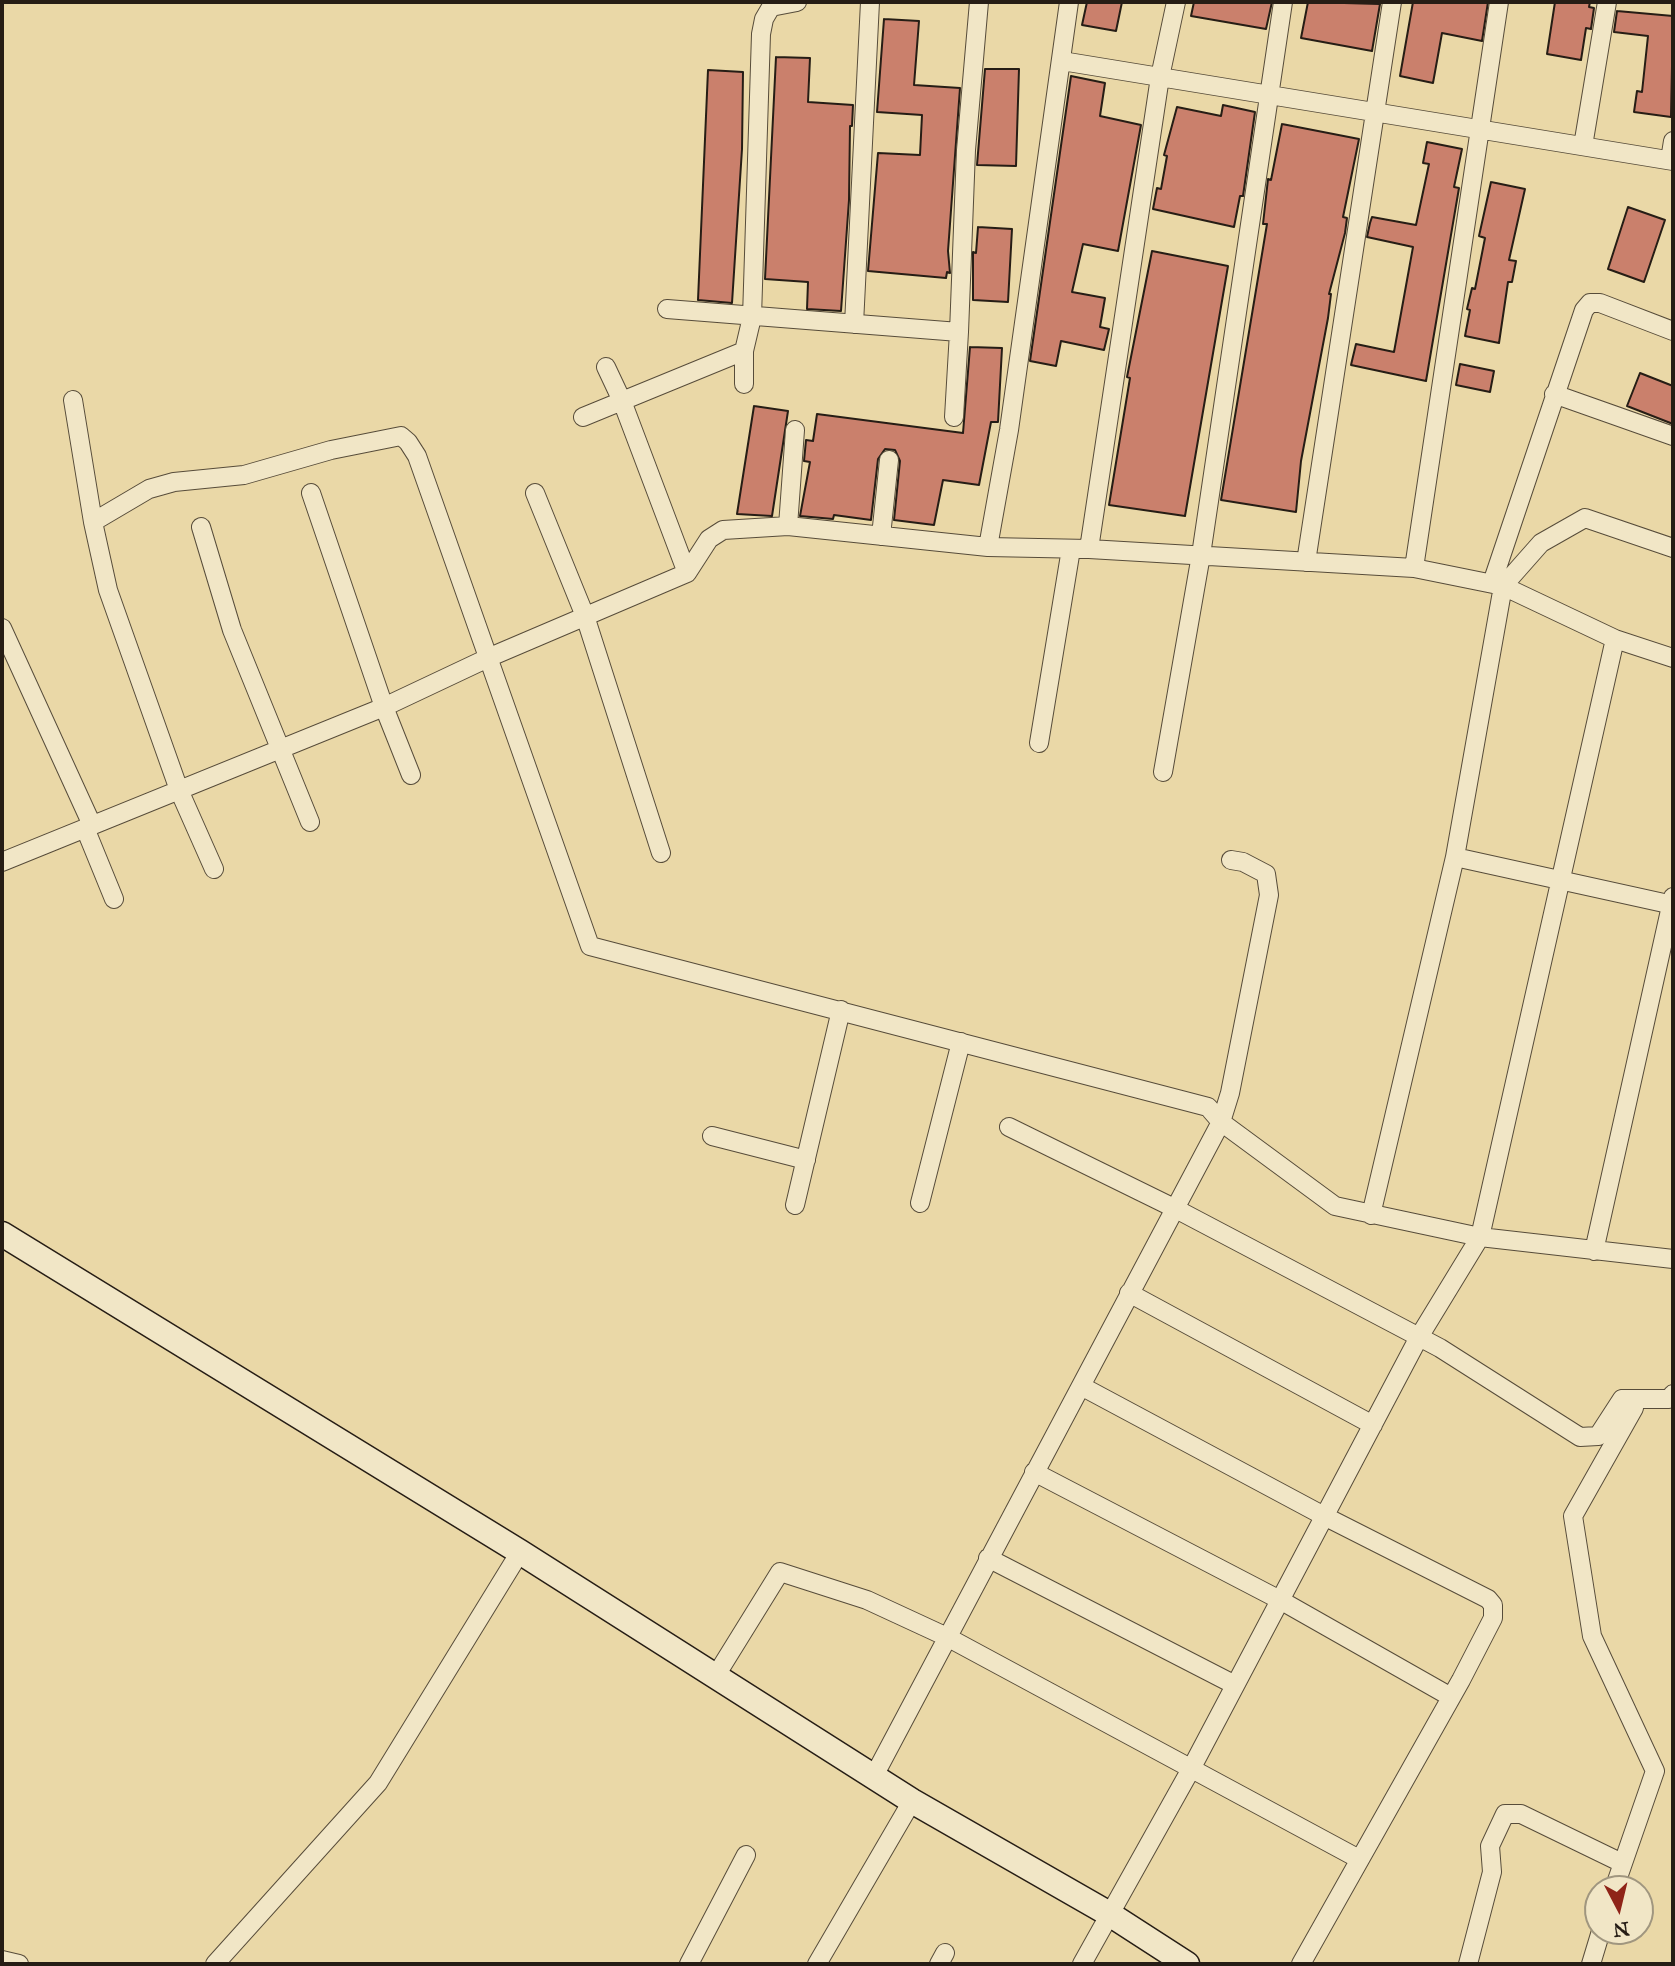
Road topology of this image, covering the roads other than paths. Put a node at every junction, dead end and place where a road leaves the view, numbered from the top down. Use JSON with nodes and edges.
{"nodes":[{"id":1,"x":797,"y":2,"type":"edge"},
{"id":2,"x":870,"y":2,"type":"edge"},
{"id":3,"x":979,"y":2,"type":"edge"},
{"id":4,"x":1069,"y":2,"type":"edge"},
{"id":5,"x":1176,"y":2,"type":"edge"},
{"id":6,"x":1283,"y":2,"type":"edge"},
{"id":7,"x":1392,"y":2,"type":"edge"},
{"id":8,"x":1499,"y":2,"type":"edge"},
{"id":9,"x":1607,"y":2,"type":"edge"},
{"id":10,"x":1062,"y":61,"type":"junction"},
{"id":11,"x":1160,"y":77,"type":"junction"},
{"id":12,"x":1270,"y":95,"type":"junction"},
{"id":13,"x":1373,"y":111,"type":"junction"},
{"id":14,"x":1479,"y":129,"type":"junction"},
{"id":15,"x":1673,"y":141,"type":"edge"},
{"id":16,"x":1583,"y":146,"type":"junction"},
{"id":17,"x":1672,"y":160,"type":"edge"},
{"id":18,"x":667,"y":309,"type":"dead end"},
{"id":19,"x":752,"y":317,"type":"junction"},
{"id":20,"x":854,"y":324,"type":"junction"},
{"id":21,"x":1673,"y":331,"type":"edge"},
{"id":22,"x":959,"y":332,"type":"junction"},
{"id":23,"x":744,"y":351,"type":"junction"},
{"id":24,"x":606,"y":368,"type":"dead end"},
{"id":25,"x":744,"y":384,"type":"dead end"},
{"id":26,"x":1554,"y":394,"type":"junction"},
{"id":27,"x":74,"y":400,"type":"dead end"},
{"id":28,"x":622,"y":401,"type":"junction"},
{"id":29,"x":583,"y":417,"type":"dead end"},
{"id":30,"x":954,"y":417,"type":"dead end"},
{"id":31,"x":795,"y":430,"type":"dead end"},
{"id":32,"x":1673,"y":436,"type":"edge"},
{"id":33,"x":889,"y":460,"type":"dead end"},
{"id":34,"x":311,"y":493,"type":"dead end"},
{"id":35,"x":535,"y":493,"type":"dead end"},
{"id":36,"x":93,"y":522,"type":"junction"},
{"id":37,"x":788,"y":526,"type":"junction"},
{"id":38,"x":201,"y":527,"type":"dead end"},
{"id":39,"x":881,"y":536,"type":"junction"},
{"id":40,"x":988,"y":547,"type":"junction"},
{"id":41,"x":1673,"y":548,"type":"edge"},
{"id":42,"x":1071,"y":549,"type":"junction"},
{"id":43,"x":1089,"y":549,"type":"junction"},
{"id":44,"x":1201,"y":555,"type":"junction"},
{"id":45,"x":1306,"y":562,"type":"junction"},
{"id":46,"x":1414,"y":568,"type":"junction"},
{"id":47,"x":687,"y":573,"type":"junction"},
{"id":48,"x":1498,"y":585,"type":"junction"},
{"id":49,"x":585,"y":616,"type":"junction"},
{"id":50,"x":2,"y":628,"type":"edge"},
{"id":51,"x":1615,"y":639,"type":"junction"},
{"id":52,"x":490,"y":656,"type":"junction"},
{"id":53,"x":1673,"y":658,"type":"edge"},
{"id":54,"x":384,"y":708,"type":"junction"},
{"id":55,"x":1039,"y":743,"type":"dead end"},
{"id":56,"x":280,"y":748,"type":"junction"},
{"id":57,"x":1163,"y":772,"type":"dead end"},
{"id":58,"x":411,"y":775,"type":"dead end"},
{"id":59,"x":179,"y":790,"type":"junction"},
{"id":60,"x":310,"y":822,"type":"dead end"},
{"id":61,"x":89,"y":827,"type":"junction"},
{"id":62,"x":661,"y":853,"type":"dead end"},
{"id":63,"x":1455,"y":858,"type":"junction"},
{"id":64,"x":1231,"y":860,"type":"dead end"},
{"id":65,"x":2,"y":862,"type":"edge"},
{"id":66,"x":214,"y":869,"type":"dead end"},
{"id":67,"x":1560,"y":880,"type":"junction"},
{"id":68,"x":114,"y":899,"type":"dead end"},
{"id":69,"x":1673,"y":902,"type":"edge"},
{"id":70,"x":841,"y":1010,"type":"junction"},
{"id":71,"x":961,"y":1042,"type":"junction"},
{"id":72,"x":1221,"y":1122,"type":"junction"},
{"id":73,"x":1009,"y":1127,"type":"dead end"},
{"id":74,"x":712,"y":1136,"type":"dead end"},
{"id":75,"x":806,"y":1160,"type":"junction"},
{"id":76,"x":920,"y":1203,"type":"dead end"},
{"id":77,"x":795,"y":1205,"type":"dead end"},
{"id":78,"x":1174,"y":1208,"type":"junction"},
{"id":79,"x":1371,"y":1215,"type":"junction"},
{"id":80,"x":2,"y":1234,"type":"edge"},
{"id":81,"x":1480,"y":1237,"type":"junction"},
{"id":82,"x":1594,"y":1251,"type":"junction"},
{"id":83,"x":1673,"y":1259,"type":"edge"},
{"id":84,"x":1129,"y":1293,"type":"junction"},
{"id":85,"x":1419,"y":1337,"type":"junction"},
{"id":86,"x":1081,"y":1386,"type":"junction"},
{"id":87,"x":1673,"y":1394,"type":"edge"},
{"id":88,"x":1622,"y":1399,"type":"junction"},
{"id":89,"x":1373,"y":1424,"type":"junction"},
{"id":90,"x":1034,"y":1472,"type":"junction"},
{"id":91,"x":1324,"y":1516,"type":"junction"},
{"id":92,"x":520,"y":1552,"type":"junction"},
{"id":93,"x":988,"y":1558,"type":"junction"},
{"id":94,"x":1280,"y":1600,"type":"junction"},
{"id":95,"x":947,"y":1637,"type":"junction"},
{"id":96,"x":715,"y":1677,"type":"junction"},
{"id":97,"x":1235,"y":1685,"type":"junction"},
{"id":98,"x":1451,"y":1697,"type":"junction"},
{"id":99,"x":1191,"y":1769,"type":"junction"},
{"id":100,"x":1664,"y":1771,"type":"edge"},
{"id":101,"x":874,"y":1776,"type":"junction"},
{"id":102,"x":912,"y":1801,"type":"junction"},
{"id":103,"x":746,"y":1855,"type":"dead end"},
{"id":104,"x":1359,"y":1858,"type":"junction"},
{"id":105,"x":1622,"y":1863,"type":"junction"},
{"id":106,"x":1618,"y":1875,"type":"edge"},
{"id":107,"x":1111,"y":1915,"type":"junction"},
{"id":108,"x":1597,"y":1945,"type":"edge"},
{"id":109,"x":2,"y":1960,"type":"edge"},
{"id":110,"x":19,"y":1964,"type":"edge"},
{"id":111,"x":215,"y":1964,"type":"edge"},
{"id":112,"x":690,"y":1964,"type":"edge"},
{"id":113,"x":817,"y":1964,"type":"edge"},
{"id":114,"x":1082,"y":1964,"type":"edge"},
{"id":115,"x":1187,"y":1964,"type":"edge"},
{"id":116,"x":1301,"y":1964,"type":"edge"},
{"id":117,"x":1468,"y":1964,"type":"edge"},
{"id":118,"x":1591,"y":1964,"type":"edge"}],
"edges":[{"from":1,"to":19,"type":"street"},
{"from":2,"to":20,"type":"street"},
{"from":3,"to":22,"type":"street"},
{"from":4,"to":10,"type":"street"},
{"from":5,"to":11,"type":"street"},
{"from":6,"to":12,"type":"street"},
{"from":7,"to":13,"type":"street"},
{"from":8,"to":14,"type":"street"},
{"from":9,"to":16,"type":"street"},
{"from":10,"to":11,"type":"street"},
{"from":10,"to":40,"type":"street"},
{"from":11,"to":12,"type":"street"},
{"from":11,"to":43,"type":"street"},
{"from":12,"to":13,"type":"street"},
{"from":12,"to":44,"type":"street"},
{"from":13,"to":14,"type":"street"},
{"from":13,"to":45,"type":"street"},
{"from":14,"to":16,"type":"street"},
{"from":14,"to":46,"type":"street"},
{"from":15,"to":17,"type":"street"},
{"from":16,"to":17,"type":"street"},
{"from":18,"to":19,"type":"street"},
{"from":19,"to":20,"type":"street"},
{"from":19,"to":23,"type":"street"},
{"from":20,"to":22,"type":"street"},
{"from":21,"to":26,"type":"street"},
{"from":22,"to":30,"type":"street"},
{"from":23,"to":25,"type":"street"},
{"from":23,"to":28,"type":"street"},
{"from":24,"to":28,"type":"street"},
{"from":26,"to":32,"type":"street"},
{"from":26,"to":48,"type":"street"},
{"from":27,"to":36,"type":"street"},
{"from":28,"to":29,"type":"street"},
{"from":28,"to":47,"type":"street"},
{"from":31,"to":37,"type":"street"},
{"from":33,"to":39,"type":"street"},
{"from":34,"to":54,"type":"street"},
{"from":35,"to":49,"type":"street"},
{"from":36,"to":52,"type":"street"},
{"from":36,"to":59,"type":"street"},
{"from":37,"to":39,"type":"street"},
{"from":37,"to":47,"type":"street"},
{"from":38,"to":56,"type":"street"},
{"from":39,"to":40,"type":"street"},
{"from":40,"to":42,"type":"street"},
{"from":41,"to":48,"type":"street"},
{"from":42,"to":43,"type":"street"},
{"from":42,"to":55,"type":"street"},
{"from":43,"to":44,"type":"street"},
{"from":44,"to":45,"type":"street"},
{"from":44,"to":57,"type":"street"},
{"from":45,"to":46,"type":"street"},
{"from":46,"to":48,"type":"street"},
{"from":47,"to":49,"type":"street"},
{"from":48,"to":51,"type":"street"},
{"from":48,"to":63,"type":"street"},
{"from":49,"to":52,"type":"street"},
{"from":49,"to":62,"type":"street"},
{"from":50,"to":61,"type":"street"},
{"from":51,"to":53,"type":"street"},
{"from":51,"to":67,"type":"street"},
{"from":52,"to":54,"type":"street"},
{"from":52,"to":70,"type":"street"},
{"from":54,"to":56,"type":"street"},
{"from":54,"to":58,"type":"street"},
{"from":56,"to":59,"type":"street"},
{"from":56,"to":60,"type":"street"},
{"from":59,"to":61,"type":"street"},
{"from":59,"to":66,"type":"street"},
{"from":61,"to":65,"type":"street"},
{"from":61,"to":68,"type":"street"},
{"from":63,"to":67,"type":"street"},
{"from":63,"to":79,"type":"street"},
{"from":64,"to":72,"type":"street"},
{"from":67,"to":69,"type":"street"},
{"from":67,"to":81,"type":"street"},
{"from":69,"to":82,"type":"street"},
{"from":70,"to":71,"type":"street"},
{"from":70,"to":75,"type":"street"},
{"from":71,"to":72,"type":"street"},
{"from":71,"to":76,"type":"street"},
{"from":72,"to":78,"type":"street"},
{"from":72,"to":79,"type":"street"},
{"from":73,"to":78,"type":"street"},
{"from":74,"to":75,"type":"street"},
{"from":75,"to":77,"type":"street"},
{"from":78,"to":84,"type":"street"},
{"from":78,"to":85,"type":"street"},
{"from":79,"to":81,"type":"street"},
{"from":80,"to":92,"type":"main road"},
{"from":81,"to":82,"type":"street"},
{"from":81,"to":85,"type":"street"},
{"from":82,"to":83,"type":"street"},
{"from":84,"to":86,"type":"street"},
{"from":84,"to":89,"type":"street"},
{"from":85,"to":88,"type":"street"},
{"from":85,"to":89,"type":"street"},
{"from":86,"to":90,"type":"street"},
{"from":86,"to":91,"type":"street"},
{"from":87,"to":88,"type":"street"},
{"from":88,"to":100,"type":"street"},
{"from":89,"to":91,"type":"street"},
{"from":90,"to":93,"type":"street"},
{"from":90,"to":94,"type":"street"},
{"from":91,"to":94,"type":"street"},
{"from":91,"to":98,"type":"street"},
{"from":92,"to":96,"type":"main road"},
{"from":92,"to":111,"type":"street"},
{"from":93,"to":95,"type":"street"},
{"from":93,"to":97,"type":"street"},
{"from":94,"to":97,"type":"street"},
{"from":94,"to":98,"type":"street"},
{"from":95,"to":96,"type":"street"},
{"from":95,"to":99,"type":"street"},
{"from":95,"to":101,"type":"street"},
{"from":96,"to":101,"type":"main road"},
{"from":97,"to":99,"type":"street"},
{"from":98,"to":104,"type":"street"},
{"from":99,"to":104,"type":"street"},
{"from":99,"to":107,"type":"street"},
{"from":100,"to":105,"type":"street"},
{"from":101,"to":102,"type":"main road"},
{"from":102,"to":107,"type":"main road"},
{"from":102,"to":113,"type":"street"},
{"from":103,"to":112,"type":"street"},
{"from":104,"to":116,"type":"street"},
{"from":105,"to":106,"type":"street"},
{"from":105,"to":117,"type":"street"},
{"from":107,"to":114,"type":"street"},
{"from":107,"to":115,"type":"main road"},
{"from":108,"to":118,"type":"street"},
{"from":109,"to":110,"type":"street"}]}
